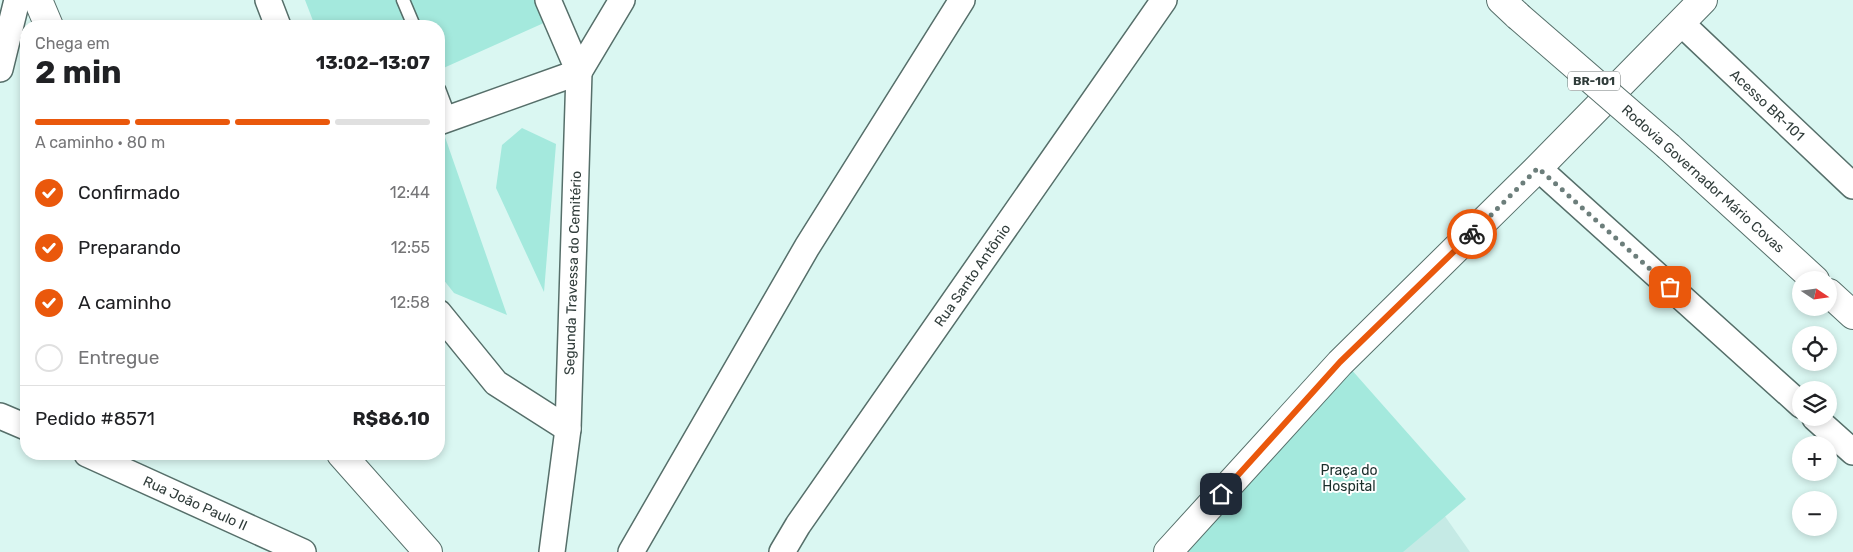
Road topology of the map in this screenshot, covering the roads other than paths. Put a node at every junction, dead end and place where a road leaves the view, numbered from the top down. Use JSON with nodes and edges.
{"nodes":[{"id":1,"x":16,"y":0,"type":"edge"},
{"id":2,"x":38,"y":0,"type":"edge"},
{"id":3,"x":268,"y":0,"type":"edge"},
{"id":4,"x":403,"y":0,"type":"edge"},
{"id":5,"x":548,"y":0,"type":"edge"},
{"id":6,"x":622,"y":0,"type":"edge"},
{"id":7,"x":962,"y":0,"type":"edge"},
{"id":8,"x":1164,"y":0,"type":"edge"},
{"id":9,"x":1703,"y":0,"type":"edge"},
{"id":10,"x":1510,"y":8,"type":"edge"},
{"id":11,"x":46,"y":20,"type":"edge"},
{"id":12,"x":276,"y":20,"type":"edge"},
{"id":13,"x":411,"y":20,"type":"edge"},
{"id":14,"x":1681,"y":23,"type":"junction"},
{"id":15,"x":0,"y":69,"type":"edge"},
{"id":16,"x":579,"y":72,"type":"junction"},
{"id":17,"x":445,"y":120,"type":"edge"},
{"id":18,"x":1538,"y":168,"type":"junction"},
{"id":19,"x":1853,"y":186,"type":"edge"},
{"id":20,"x":1805,"y":271,"type":"edge"},
{"id":21,"x":1838,"y":301,"type":"edge"},
{"id":22,"x":1853,"y":315,"type":"edge"},
{"id":23,"x":445,"y":320,"type":"edge"},
{"id":24,"x":1792,"y":397,"type":"edge"},
{"id":25,"x":0,"y":416,"type":"edge"},
{"id":26,"x":20,"y":424,"type":"edge"},
{"id":27,"x":1824,"y":426,"type":"edge"},
{"id":28,"x":568,"y":429,"type":"junction"},
{"id":29,"x":1853,"y":452,"type":"edge"},
{"id":30,"x":100,"y":460,"type":"edge"},
{"id":31,"x":346,"y":460,"type":"edge"},
{"id":32,"x":555,"y":550,"type":"edge"},
{"id":33,"x":303,"y":552,"type":"edge"},
{"id":34,"x":428,"y":552,"type":"edge"},
{"id":35,"x":631,"y":552,"type":"edge"},
{"id":36,"x":782,"y":552,"type":"edge"},
{"id":37,"x":1168,"y":552,"type":"edge"}],
"edges":[{"from":1,"to":15,"type":"street"},
{"from":2,"to":11,"type":"main road"},
{"from":3,"to":12,"type":"street"},
{"from":4,"to":13,"type":"lane"},
{"from":5,"to":16,"type":"street","name":"Segunda Travessa do Cemitério"},
{"from":6,"to":16,"type":"street"},
{"from":7,"to":35,"type":"street"},
{"from":8,"to":36,"type":"street","name":"Rua Santo Antônio"},
{"from":9,"to":14,"type":"main road"},
{"from":10,"to":20,"type":"main road","name":"Rodovia Governador Mário Covas","number":"BR-101","bridge":true},
{"from":14,"to":18,"type":"main road"},
{"from":14,"to":19,"type":"street","name":"Acesso BR-101"},
{"from":16,"to":17,"type":"street"},
{"from":16,"to":28,"type":"street","name":"Segunda Travessa do Cemitério"},
{"from":18,"to":24,"type":"street"},
{"from":18,"to":37,"type":"main road"},
{"from":21,"to":22,"type":"main road"},
{"from":23,"to":28,"type":"street"},
{"from":25,"to":26,"type":"street"},
{"from":27,"to":29,"type":"street"},
{"from":28,"to":32,"type":"street","name":"Segunda Travessa do Cemitério"},
{"from":30,"to":33,"type":"street","name":"Rua João Paulo II"},
{"from":31,"to":34,"type":"main road"}]}
